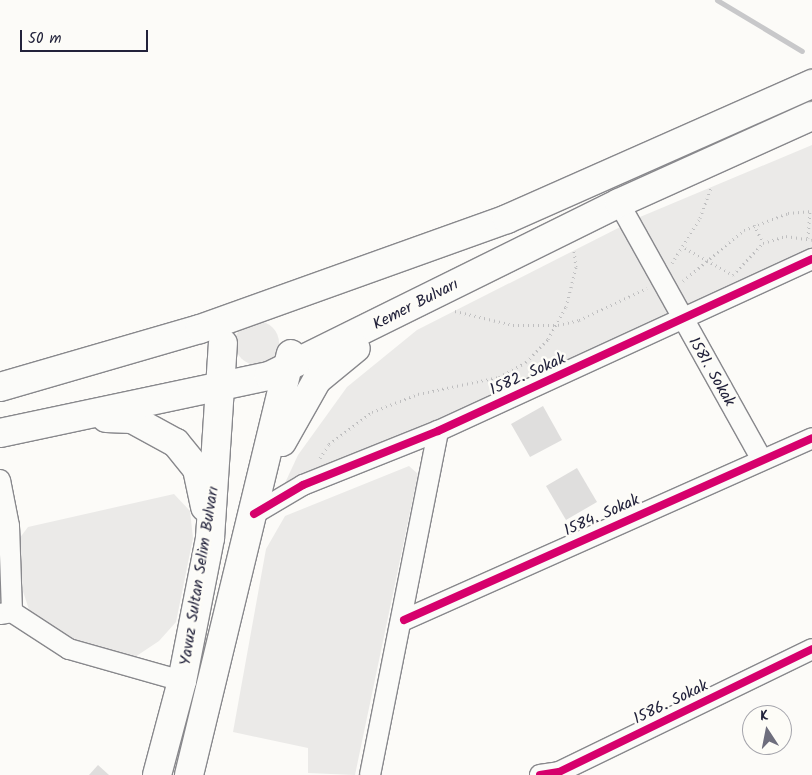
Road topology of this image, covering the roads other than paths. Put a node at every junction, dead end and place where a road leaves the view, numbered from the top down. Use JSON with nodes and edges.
{"nodes":[{"id":1,"x":812,"y":84,"type":"edge"},
{"id":2,"x":812,"y":116,"type":"edge"},
{"id":3,"x":619,"y":203,"type":"junction"},
{"id":4,"x":812,"y":259,"type":"edge"},
{"id":5,"x":248,"y":310,"type":"junction"},
{"id":6,"x":396,"y":315,"type":"junction"},
{"id":7,"x":681,"y":321,"type":"junction"},
{"id":8,"x":223,"y":343,"type":"junction"},
{"id":9,"x":283,"y":365,"type":"junction"},
{"id":10,"x":0,"y":387,"type":"edge"},
{"id":11,"x":222,"y":387,"type":"junction"},
{"id":12,"x":72,"y":417,"type":"junction"},
{"id":13,"x":438,"y":432,"type":"junction"},
{"id":14,"x":0,"y":433,"type":"edge"},
{"id":15,"x":809,"y":446,"type":"edge"},
{"id":16,"x":762,"y":460,"type":"junction"},
{"id":17,"x":265,"y":472,"type":"junction"},
{"id":18,"x":0,"y":480,"type":"edge"},
{"id":19,"x":254,"y":514,"type":"junction"},
{"id":20,"x":210,"y":538,"type":"junction"},
{"id":21,"x":6,"y":613,"type":"edge"},
{"id":22,"x":404,"y":620,"type":"junction"},
{"id":23,"x":809,"y":656,"type":"edge"},
{"id":24,"x":182,"y":681,"type":"junction"},
{"id":25,"x":553,"y":774,"type":"edge"},
{"id":26,"x":157,"y":775,"type":"edge"},
{"id":27,"x":189,"y":775,"type":"edge"},
{"id":28,"x":370,"y":775,"type":"edge"}],
"edges":[{"from":1,"to":5,"type":"main road"},
{"from":2,"to":3,"type":"main road","name":"Kemer Bulvarı"},
{"from":3,"to":6,"type":"main road","name":"Kemer Bulvarı"},
{"from":3,"to":7,"type":"street","name":"1581. Sokak"},
{"from":4,"to":7,"type":"street","name":"1582. Sokak"},
{"from":5,"to":8,"type":"main road"},
{"from":5,"to":9,"type":"main road"},
{"from":5,"to":10,"type":"main road"},
{"from":6,"to":9,"type":"main road","name":"Kemer Bulvarı"},
{"from":6,"to":17,"type":"main road"},
{"from":7,"to":13,"type":"street","name":"1582. Sokak"},
{"from":7,"to":16,"type":"street","name":"1581. Sokak"},
{"from":8,"to":9,"type":"main road"},
{"from":8,"to":11,"type":"main road","name":"Yavuz Sultan Selim Bulvarı"},
{"from":9,"to":11,"type":"main road","name":"Kemer Bulvarı"},
{"from":9,"to":17,"type":"main road","name":"Yavuz Sultan Selim Bulvarı"},
{"from":11,"to":12,"type":"main road","name":"Kemer Bulvarı"},
{"from":11,"to":20,"type":"main road","name":"Yavuz Sultan Selim Bulvarı"},
{"from":12,"to":14,"type":"main road","name":"Kemer Bulvarı"},
{"from":12,"to":20,"type":"main road"},
{"from":13,"to":19,"type":"street","name":"1582. Sokak"},
{"from":13,"to":22,"type":"street"},
{"from":15,"to":16,"type":"street","name":"1584. Sokak"},
{"from":16,"to":22,"type":"street","name":"1584. Sokak"},
{"from":17,"to":19,"type":"main road","name":"Yavuz Sultan Selim Bulvarı"},
{"from":18,"to":21,"type":"street"},
{"from":19,"to":27,"type":"main road","name":"Yavuz Sultan Selim Bulvarı"},
{"from":20,"to":24,"type":"main road","name":"Yavuz Sultan Selim Bulvarı"},
{"from":21,"to":24,"type":"street"},
{"from":22,"to":28,"type":"street"},
{"from":23,"to":25,"type":"street","name":"1586. Sokak"},
{"from":24,"to":26,"type":"main road","name":"Yavuz Sultan Selim Bulvarı"}]}
